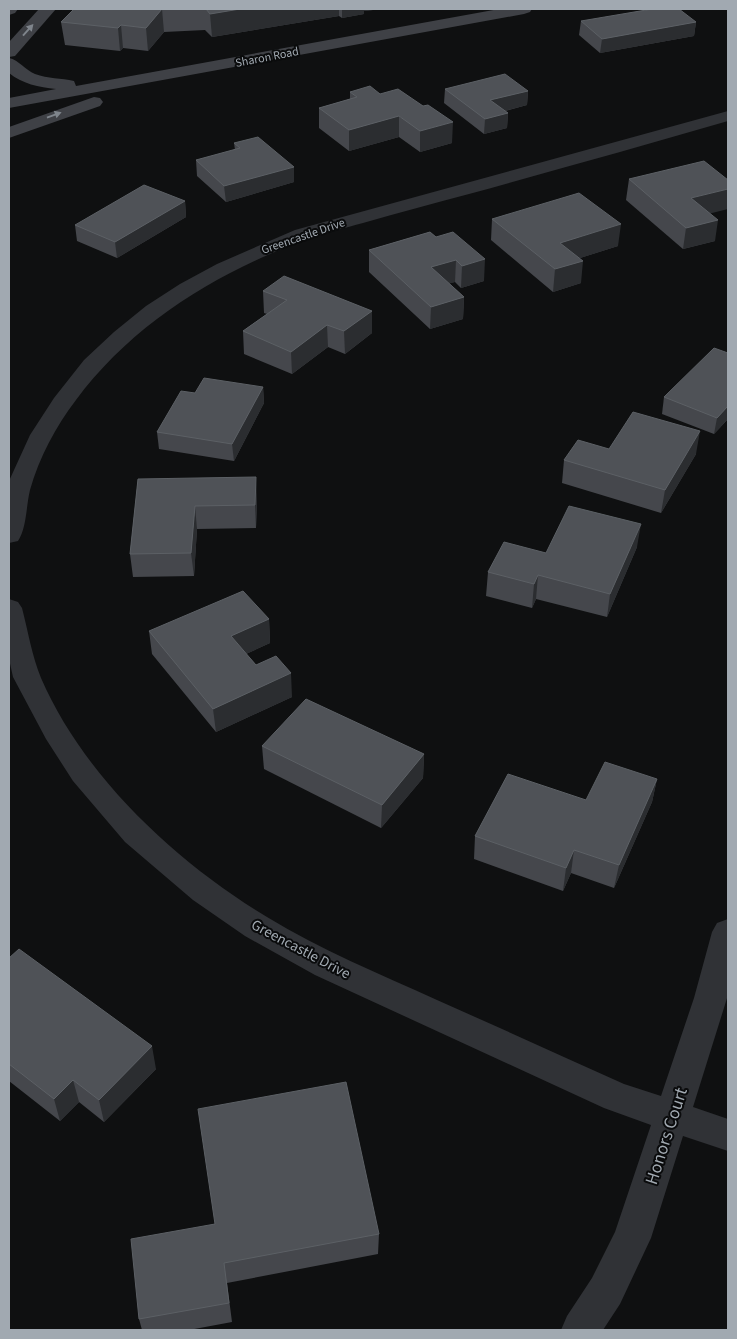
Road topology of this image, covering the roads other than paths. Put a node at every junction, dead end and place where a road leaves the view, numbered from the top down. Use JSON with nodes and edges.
{"nodes":[{"id":1,"x":48,"y":9,"type":"edge"},
{"id":2,"x":524,"y":9,"type":"edge"},
{"id":3,"x":9,"y":52,"type":"edge"},
{"id":4,"x":261,"y":58,"type":"junction"},
{"id":5,"x":9,"y":63,"type":"edge"},
{"id":6,"x":130,"y":82,"type":"junction"},
{"id":7,"x":9,"y":102,"type":"edge"},
{"id":8,"x":728,"y":116,"type":"edge"},
{"id":9,"x":9,"y":133,"type":"edge"},
{"id":10,"x":9,"y":535,"type":"edge"},
{"id":11,"x":10,"y":619,"type":"edge"},
{"id":12,"x":728,"y":932,"type":"edge"},
{"id":13,"x":672,"y":1116,"type":"junction"},
{"id":14,"x":728,"y":1135,"type":"edge"},
{"id":15,"x":581,"y":1330,"type":"edge"}],
"edges":[{"from":3,"to":1,"type":"main road","one_way":true},
{"from":2,"to":4,"type":"main road","name":"Sharon Road"},
{"from":4,"to":6,"type":"main road","name":"Sharon Road"},
{"from":9,"to":4,"type":"main road","one_way":true},
{"from":5,"to":6,"type":"main road"},
{"from":6,"to":7,"type":"main road","name":"Sharon Road"},
{"from":8,"to":10,"type":"street","name":"Greencastle Drive"},
{"from":11,"to":13,"type":"street","name":"Greencastle Drive"},
{"from":12,"to":13,"type":"street","name":"Honors Court"},
{"from":13,"to":14,"type":"street","name":"Greencastle Drive"},
{"from":13,"to":15,"type":"street","name":"Honors Court"}]}
